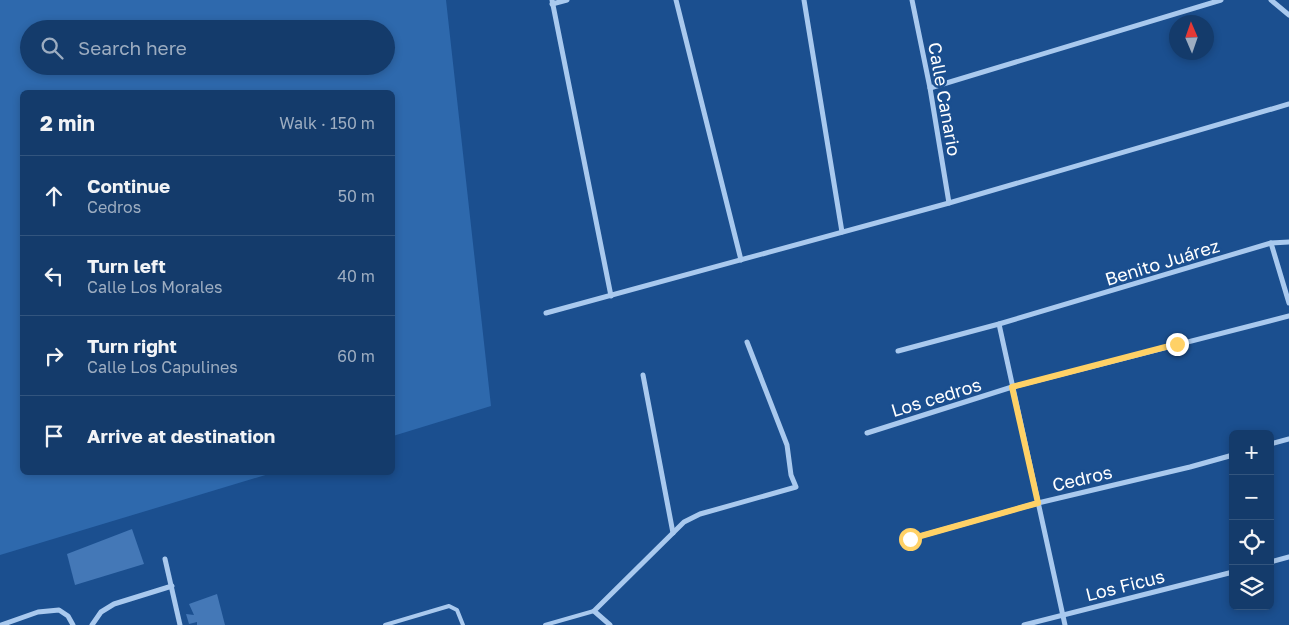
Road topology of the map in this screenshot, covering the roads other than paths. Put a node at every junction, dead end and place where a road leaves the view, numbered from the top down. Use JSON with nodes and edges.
{"nodes":[{"id":1,"x":567,"y":0,"type":"edge"},
{"id":2,"x":676,"y":0,"type":"edge"},
{"id":3,"x":804,"y":0,"type":"edge"},
{"id":4,"x":912,"y":0,"type":"edge"},
{"id":5,"x":1221,"y":0,"type":"edge"},
{"id":6,"x":1272,"y":0,"type":"edge"},
{"id":7,"x":552,"y":2,"type":"edge"},
{"id":8,"x":1289,"y":15,"type":"edge"},
{"id":9,"x":930,"y":88,"type":"junction"},
{"id":10,"x":1289,"y":104,"type":"edge"},
{"id":11,"x":949,"y":203,"type":"junction"},
{"id":12,"x":842,"y":232,"type":"junction"},
{"id":13,"x":1289,"y":242,"type":"edge"},
{"id":14,"x":1272,"y":243,"type":"junction"},
{"id":15,"x":741,"y":260,"type":"junction"},
{"id":16,"x":611,"y":296,"type":"junction"},
{"id":17,"x":1289,"y":303,"type":"edge"},
{"id":18,"x":546,"y":313,"type":"dead end"},
{"id":19,"x":1289,"y":316,"type":"edge"},
{"id":20,"x":999,"y":324,"type":"junction"},
{"id":21,"x":747,"y":342,"type":"dead end"},
{"id":22,"x":898,"y":351,"type":"dead end"},
{"id":23,"x":643,"y":375,"type":"dead end"},
{"id":24,"x":1012,"y":387,"type":"junction"},
{"id":25,"x":867,"y":432,"type":"dead end"},
{"id":26,"x":1289,"y":439,"type":"edge"},
{"id":27,"x":1274,"y":443,"type":"edge"},
{"id":28,"x":1229,"y":456,"type":"edge"},
{"id":29,"x":1038,"y":503,"type":"junction"},
{"id":30,"x":673,"y":533,"type":"junction"},
{"id":31,"x":910,"y":539,"type":"dead end"},
{"id":32,"x":1289,"y":557,"type":"edge"},
{"id":33,"x":165,"y":559,"type":"dead end"},
{"id":34,"x":1274,"y":561,"type":"edge"},
{"id":35,"x":1229,"y":573,"type":"edge"},
{"id":36,"x":172,"y":586,"type":"junction"},
{"id":37,"x":594,"y":611,"type":"junction"},
{"id":38,"x":1064,"y":615,"type":"junction"},
{"id":39,"x":1,"y":625,"type":"edge"},
{"id":40,"x":73,"y":625,"type":"edge"},
{"id":41,"x":92,"y":625,"type":"edge"},
{"id":42,"x":180,"y":625,"type":"edge"},
{"id":43,"x":385,"y":625,"type":"edge"},
{"id":44,"x":463,"y":625,"type":"edge"},
{"id":45,"x":545,"y":625,"type":"edge"},
{"id":46,"x":610,"y":625,"type":"edge"},
{"id":47,"x":1024,"y":625,"type":"edge"},
{"id":48,"x":1065,"y":625,"type":"edge"}],
"edges":[{"from":1,"to":7,"type":"street"},
{"from":2,"to":15,"type":"street"},
{"from":3,"to":12,"type":"street"},
{"from":4,"to":9,"type":"street","name":"Calle Canario"},
{"from":5,"to":9,"type":"street"},
{"from":6,"to":8,"type":"street"},
{"from":7,"to":16,"type":"street"},
{"from":9,"to":11,"type":"street","name":"Calle Canario"},
{"from":10,"to":11,"type":"street"},
{"from":11,"to":12,"type":"street"},
{"from":12,"to":15,"type":"street"},
{"from":13,"to":14,"type":"street","name":"Benito Juárez"},
{"from":14,"to":17,"type":"street"},
{"from":14,"to":20,"type":"street","name":"Benito Juárez"},
{"from":15,"to":16,"type":"street"},
{"from":16,"to":18,"type":"street"},
{"from":19,"to":24,"type":"street","name":"Los cedros"},
{"from":20,"to":22,"type":"street","name":"Benito Juárez"},
{"from":20,"to":24,"type":"street"},
{"from":21,"to":30,"type":"street"},
{"from":23,"to":30,"type":"street"},
{"from":24,"to":25,"type":"street","name":"Los cedros"},
{"from":24,"to":29,"type":"street"},
{"from":26,"to":27,"type":"street"},
{"from":28,"to":29,"type":"street","name":"Cedros"},
{"from":29,"to":31,"type":"street","name":"Cedros"},
{"from":29,"to":38,"type":"street"},
{"from":30,"to":37,"type":"street"},
{"from":32,"to":34,"type":"street"},
{"from":33,"to":36,"type":"street"},
{"from":35,"to":38,"type":"street","name":"Los Ficus"},
{"from":36,"to":41,"type":"street"},
{"from":36,"to":42,"type":"street"},
{"from":37,"to":45,"type":"lane"},
{"from":37,"to":46,"type":"street"},
{"from":38,"to":47,"type":"street","name":"Los Ficus"},
{"from":38,"to":48,"type":"street"},
{"from":39,"to":40,"type":"street"},
{"from":43,"to":44,"type":"lane"}]}
